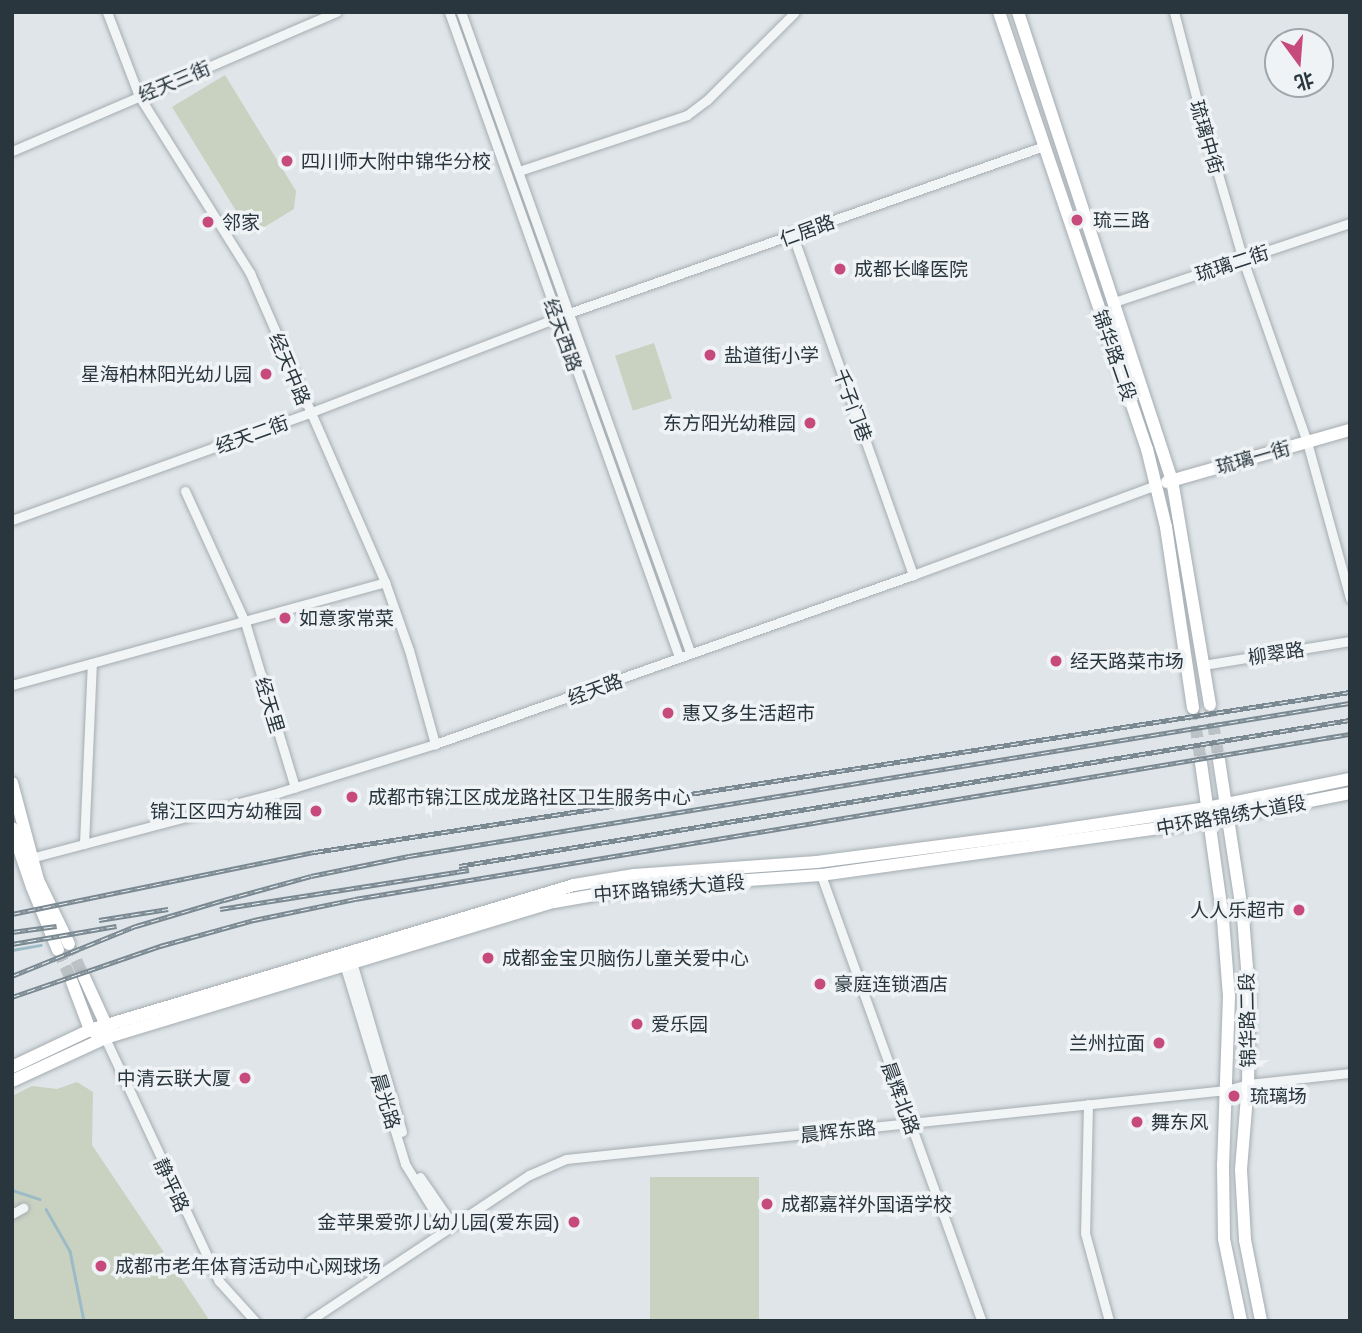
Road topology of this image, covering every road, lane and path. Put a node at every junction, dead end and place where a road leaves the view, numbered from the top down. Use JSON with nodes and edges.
{"nodes":[{"id":1,"x":107,"y":12,"type":"edge"},
{"id":2,"x":336,"y":12,"type":"edge"},
{"id":3,"x":449,"y":12,"type":"edge"},
{"id":4,"x":461,"y":12,"type":"edge"},
{"id":5,"x":795,"y":12,"type":"edge"},
{"id":6,"x":999,"y":12,"type":"edge"},
{"id":7,"x":1018,"y":12,"type":"edge"},
{"id":8,"x":1174,"y":12,"type":"edge"},
{"id":9,"x":139,"y":96,"type":"junction"},
{"id":10,"x":1044,"y":146,"type":"junction"},
{"id":11,"x":12,"y":151,"type":"edge"},
{"id":12,"x":519,"y":171,"type":"junction"},
{"id":13,"x":1350,"y":223,"type":"edge"},
{"id":14,"x":793,"y":236,"type":"junction"},
{"id":15,"x":1243,"y":260,"type":"junction"},
{"id":16,"x":1114,"y":302,"type":"junction"},
{"id":17,"x":569,"y":313,"type":"junction"},
{"id":18,"x":556,"y":318,"type":"junction"},
{"id":19,"x":309,"y":413,"type":"junction"},
{"id":20,"x":1350,"y":430,"type":"edge"},
{"id":21,"x":1307,"y":442,"type":"junction"},
{"id":22,"x":1172,"y":480,"type":"junction"},
{"id":23,"x":1156,"y":485,"type":"junction"},
{"id":24,"x":185,"y":491,"type":"dead end"},
{"id":25,"x":12,"y":520,"type":"edge"},
{"id":26,"x":913,"y":575,"type":"junction"},
{"id":27,"x":385,"y":582,"type":"junction"},
{"id":28,"x":1350,"y":598,"type":"edge"},
{"id":29,"x":244,"y":622,"type":"junction"},
{"id":30,"x":1350,"y":640,"type":"edge"},
{"id":31,"x":691,"y":652,"type":"junction"},
{"id":32,"x":679,"y":657,"type":"junction"},
{"id":33,"x":92,"y":663,"type":"junction"},
{"id":34,"x":1203,"y":665,"type":"junction"},
{"id":35,"x":12,"y":685,"type":"edge"},
{"id":36,"x":1210,"y":705,"type":"tunnel mouth"},
{"id":37,"x":1193,"y":708,"type":"tunnel mouth"},
{"id":38,"x":435,"y":744,"type":"junction"},
{"id":39,"x":1219,"y":760,"type":"tunnel mouth"},
{"id":40,"x":1200,"y":763,"type":"tunnel mouth"},
{"id":41,"x":1350,"y":779,"type":"edge"},
{"id":42,"x":12,"y":783,"type":"edge"},
{"id":43,"x":295,"y":788,"type":"junction"},
{"id":44,"x":1350,"y":793,"type":"edge"},
{"id":45,"x":1228,"y":811,"type":"junction"},
{"id":46,"x":1208,"y":815,"type":"junction"},
{"id":47,"x":12,"y":828,"type":"edge"},
{"id":48,"x":84,"y":844,"type":"junction"},
{"id":49,"x":27,"y":859,"type":"junction"},
{"id":50,"x":821,"y":875,"type":"junction"},
{"id":51,"x":64,"y":947,"type":"tunnel mouth"},
{"id":52,"x":348,"y":963,"type":"junction"},
{"id":53,"x":90,"y":1030,"type":"junction"},
{"id":54,"x":105,"y":1031,"type":"junction"},
{"id":55,"x":12,"y":1067,"type":"edge"},
{"id":56,"x":1350,"y":1073,"type":"edge"},
{"id":57,"x":12,"y":1081,"type":"edge"},
{"id":58,"x":1248,"y":1084,"type":"junction"},
{"id":59,"x":1226,"y":1090,"type":"junction"},
{"id":60,"x":1088,"y":1104,"type":"junction"},
{"id":61,"x":910,"y":1124,"type":"junction"},
{"id":62,"x":23,"y":1208,"type":"dead end"},
{"id":63,"x":12,"y":1214,"type":"edge"},
{"id":64,"x":449,"y":1227,"type":"junction"},
{"id":65,"x":255,"y":1321,"type":"edge"},
{"id":66,"x":309,"y":1321,"type":"edge"},
{"id":67,"x":982,"y":1321,"type":"edge"},
{"id":68,"x":1109,"y":1321,"type":"edge"},
{"id":69,"x":1241,"y":1321,"type":"edge"},
{"id":70,"x":1261,"y":1321,"type":"edge"}],
"edges":[{"from":1,"to":9,"type":"street","name":"经天中路"},
{"from":2,"to":9,"type":"street","name":"经天三街"},
{"from":3,"to":18,"type":"street","name":"经天西路"},
{"from":4,"to":12,"type":"street","name":"经天西路"},
{"from":5,"to":12,"type":"street"},
{"from":6,"to":10,"type":"main road","name":"锦华路二段"},
{"from":7,"to":16,"type":"main road","name":"锦华路二段"},
{"from":8,"to":15,"type":"street","name":"琉璃中街"},
{"from":9,"to":11,"type":"street","name":"经天三街"},
{"from":9,"to":19,"type":"street","name":"经天中路"},
{"from":10,"to":14,"type":"street","name":"仁居路"},
{"from":10,"to":23,"type":"main road","name":"锦华路二段"},
{"from":12,"to":17,"type":"street","name":"经天西路"},
{"from":13,"to":15,"type":"street","name":"琉璃二街"},
{"from":14,"to":17,"type":"street","name":"仁居路"},
{"from":14,"to":26,"type":"street","name":"千子门巷"},
{"from":15,"to":16,"type":"street","name":"琉璃二街"},
{"from":15,"to":21,"type":"street","name":"琉璃中街"},
{"from":16,"to":22,"type":"main road","name":"锦华路二段"},
{"from":17,"to":18,"type":"street","name":"经天二街"},
{"from":17,"to":31,"type":"street","name":"经天西路"},
{"from":18,"to":19,"type":"street","name":"经天二街"},
{"from":18,"to":32,"type":"street","name":"经天西路"},
{"from":19,"to":25,"type":"street","name":"经天二街"},
{"from":19,"to":27,"type":"street","name":"经天中路"},
{"from":20,"to":21,"type":"main road","name":"琉璃一街"},
{"from":21,"to":22,"type":"main road","name":"琉璃一街"},
{"from":21,"to":28,"type":"street","name":"琉璃中街"},
{"from":22,"to":23,"type":"main road","name":"琉璃一街"},
{"from":22,"to":34,"type":"main road","name":"锦华路二段"},
{"from":23,"to":26,"type":"street","name":"经天路"},
{"from":23,"to":37,"type":"main road","name":"锦华路二段"},
{"from":24,"to":29,"type":"street","name":"经天里"},
{"from":26,"to":31,"type":"street","name":"经天路"},
{"from":27,"to":29,"type":"street"},
{"from":27,"to":38,"type":"street","name":"经天中路"},
{"from":29,"to":33,"type":"street"},
{"from":29,"to":43,"type":"street","name":"经天里"},
{"from":30,"to":34,"type":"street","name":"柳翠路"},
{"from":31,"to":32,"type":"street","name":"经天路"},
{"from":32,"to":38,"type":"street","name":"经天路"},
{"from":33,"to":35,"type":"street"},
{"from":33,"to":48,"type":"street"},
{"from":34,"to":36,"type":"main road","name":"锦华路二段"},
{"from":38,"to":43,"type":"street","name":"经天路"},
{"from":39,"to":45,"type":"main road","name":"锦华路二段"},
{"from":40,"to":46,"type":"main road","name":"锦华路二段"},
{"from":41,"to":45,"type":"main road","name":"中环路锦绣大道段"},
{"from":42,"to":49,"type":"main road"},
{"from":43,"to":48,"type":"street","name":"经天路"},
{"from":44,"to":45,"type":"main road","name":"中环路锦绣大道段"},
{"from":45,"to":46,"type":"main road","name":"中环路锦绣大道段"},
{"from":45,"to":58,"type":"main road","name":"锦华路二段"},
{"from":46,"to":50,"type":"main road","name":"中环路锦绣大道段"},
{"from":46,"to":54,"type":"main road","name":"中环路锦绣大道段"},
{"from":46,"to":59,"type":"main road","name":"锦华路二段"},
{"from":47,"to":49,"type":"main road"},
{"from":48,"to":49,"type":"street","name":"经天路"},
{"from":49,"to":51,"type":"main road"},
{"from":50,"to":52,"type":"main road","name":"中环路锦绣大道段"},
{"from":50,"to":61,"type":"street","name":"晨辉北路"},
{"from":52,"to":54,"type":"main road","name":"中环路锦绣大道段"},
{"from":52,"to":64,"type":"street","name":"晨光路"},
{"from":53,"to":54,"type":"main road"},
{"from":53,"to":54,"type":"main road"},
{"from":53,"to":55,"type":"main road"},
{"from":54,"to":57,"type":"main road","name":"中环路锦绣大道段"},
{"from":54,"to":65,"type":"street","name":"静平路"},
{"from":56,"to":58,"type":"street","name":"晨辉东路"},
{"from":58,"to":59,"type":"street","name":"晨辉东路"},
{"from":58,"to":70,"type":"main road","name":"锦华路二段"},
{"from":59,"to":60,"type":"street","name":"晨辉东路"},
{"from":59,"to":69,"type":"main road","name":"锦华路二段"},
{"from":60,"to":61,"type":"street","name":"晨辉东路"},
{"from":60,"to":68,"type":"street"},
{"from":61,"to":64,"type":"street","name":"晨辉东路"},
{"from":61,"to":67,"type":"street","name":"晨辉北路"},
{"from":62,"to":63,"type":"street"},
{"from":64,"to":66,"type":"street","name":"晨辉东路"}]}
